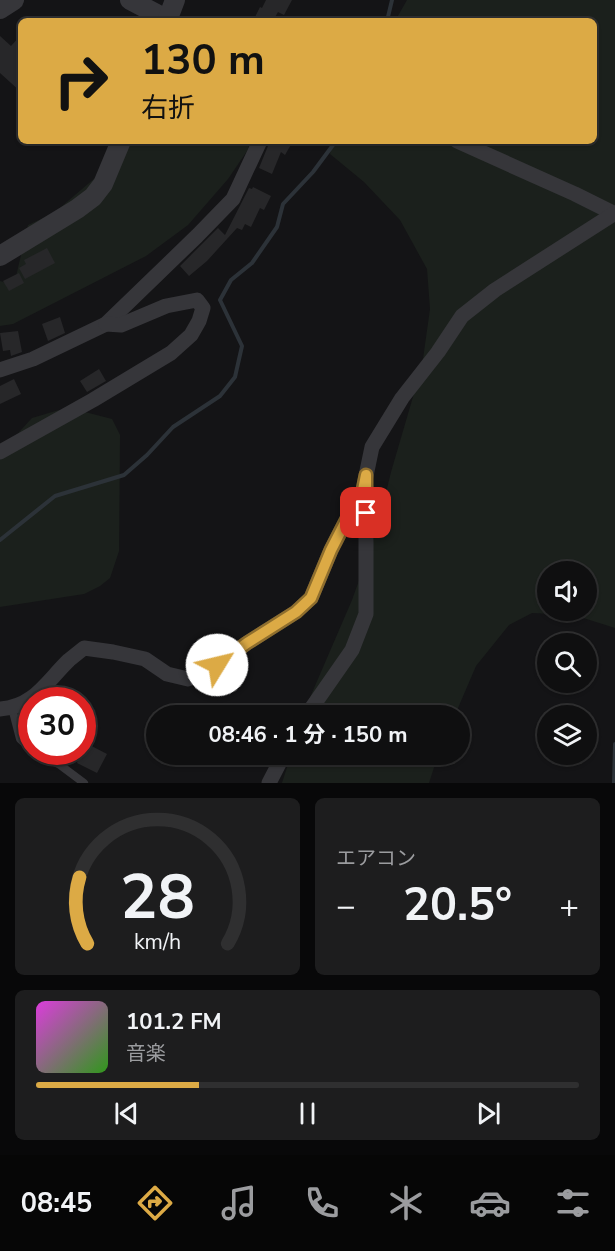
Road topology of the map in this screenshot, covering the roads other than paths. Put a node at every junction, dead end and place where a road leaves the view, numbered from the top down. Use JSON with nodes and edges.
{"nodes":[{"id":1,"x":14,"y":0,"type":"edge"},
{"id":2,"x":130,"y":0,"type":"edge"},
{"id":3,"x":175,"y":0,"type":"edge"},
{"id":4,"x":0,"y":9,"type":"edge"},
{"id":5,"x":164,"y":18,"type":"edge"},
{"id":6,"x":169,"y":18,"type":"edge"},
{"id":7,"x":120,"y":144,"type":"edge"},
{"id":8,"x":259,"y":144,"type":"edge"},
{"id":9,"x":464,"y":144,"type":"edge"},
{"id":10,"x":615,"y":214,"type":"edge"},
{"id":11,"x":0,"y":256,"type":"edge"},
{"id":12,"x":106,"y":324,"type":"junction"},
{"id":13,"x":0,"y":370,"type":"edge"},
{"id":14,"x":0,"y":452,"type":"edge"},
{"id":15,"x":366,"y":475,"type":"junction"},
{"id":16,"x":314,"y":705,"type":"edge"},
{"id":17,"x":6,"y":708,"type":"edge"},
{"id":18,"x":18,"y":735,"type":"edge"},
{"id":19,"x":60,"y":765,"type":"edge"},
{"id":20,"x":278,"y":765,"type":"edge"},
{"id":21,"x":84,"y":783,"type":"edge"},
{"id":22,"x":269,"y":783,"type":"edge"}],
"edges":[{"from":1,"to":4,"type":"street"},
{"from":2,"to":5,"type":"street"},
{"from":3,"to":6,"type":"street"},
{"from":7,"to":11,"type":"street"},
{"from":8,"to":12,"type":"street"},
{"from":9,"to":10,"type":"street"},
{"from":10,"to":15,"type":"street"},
{"from":12,"to":13,"type":"street"},
{"from":12,"to":14,"type":"street"},
{"from":15,"to":16,"type":"street"},
{"from":15,"to":17,"type":"street"},
{"from":17,"to":18,"type":"lane"},
{"from":19,"to":21,"type":"lane"},
{"from":20,"to":22,"type":"street"}]}
